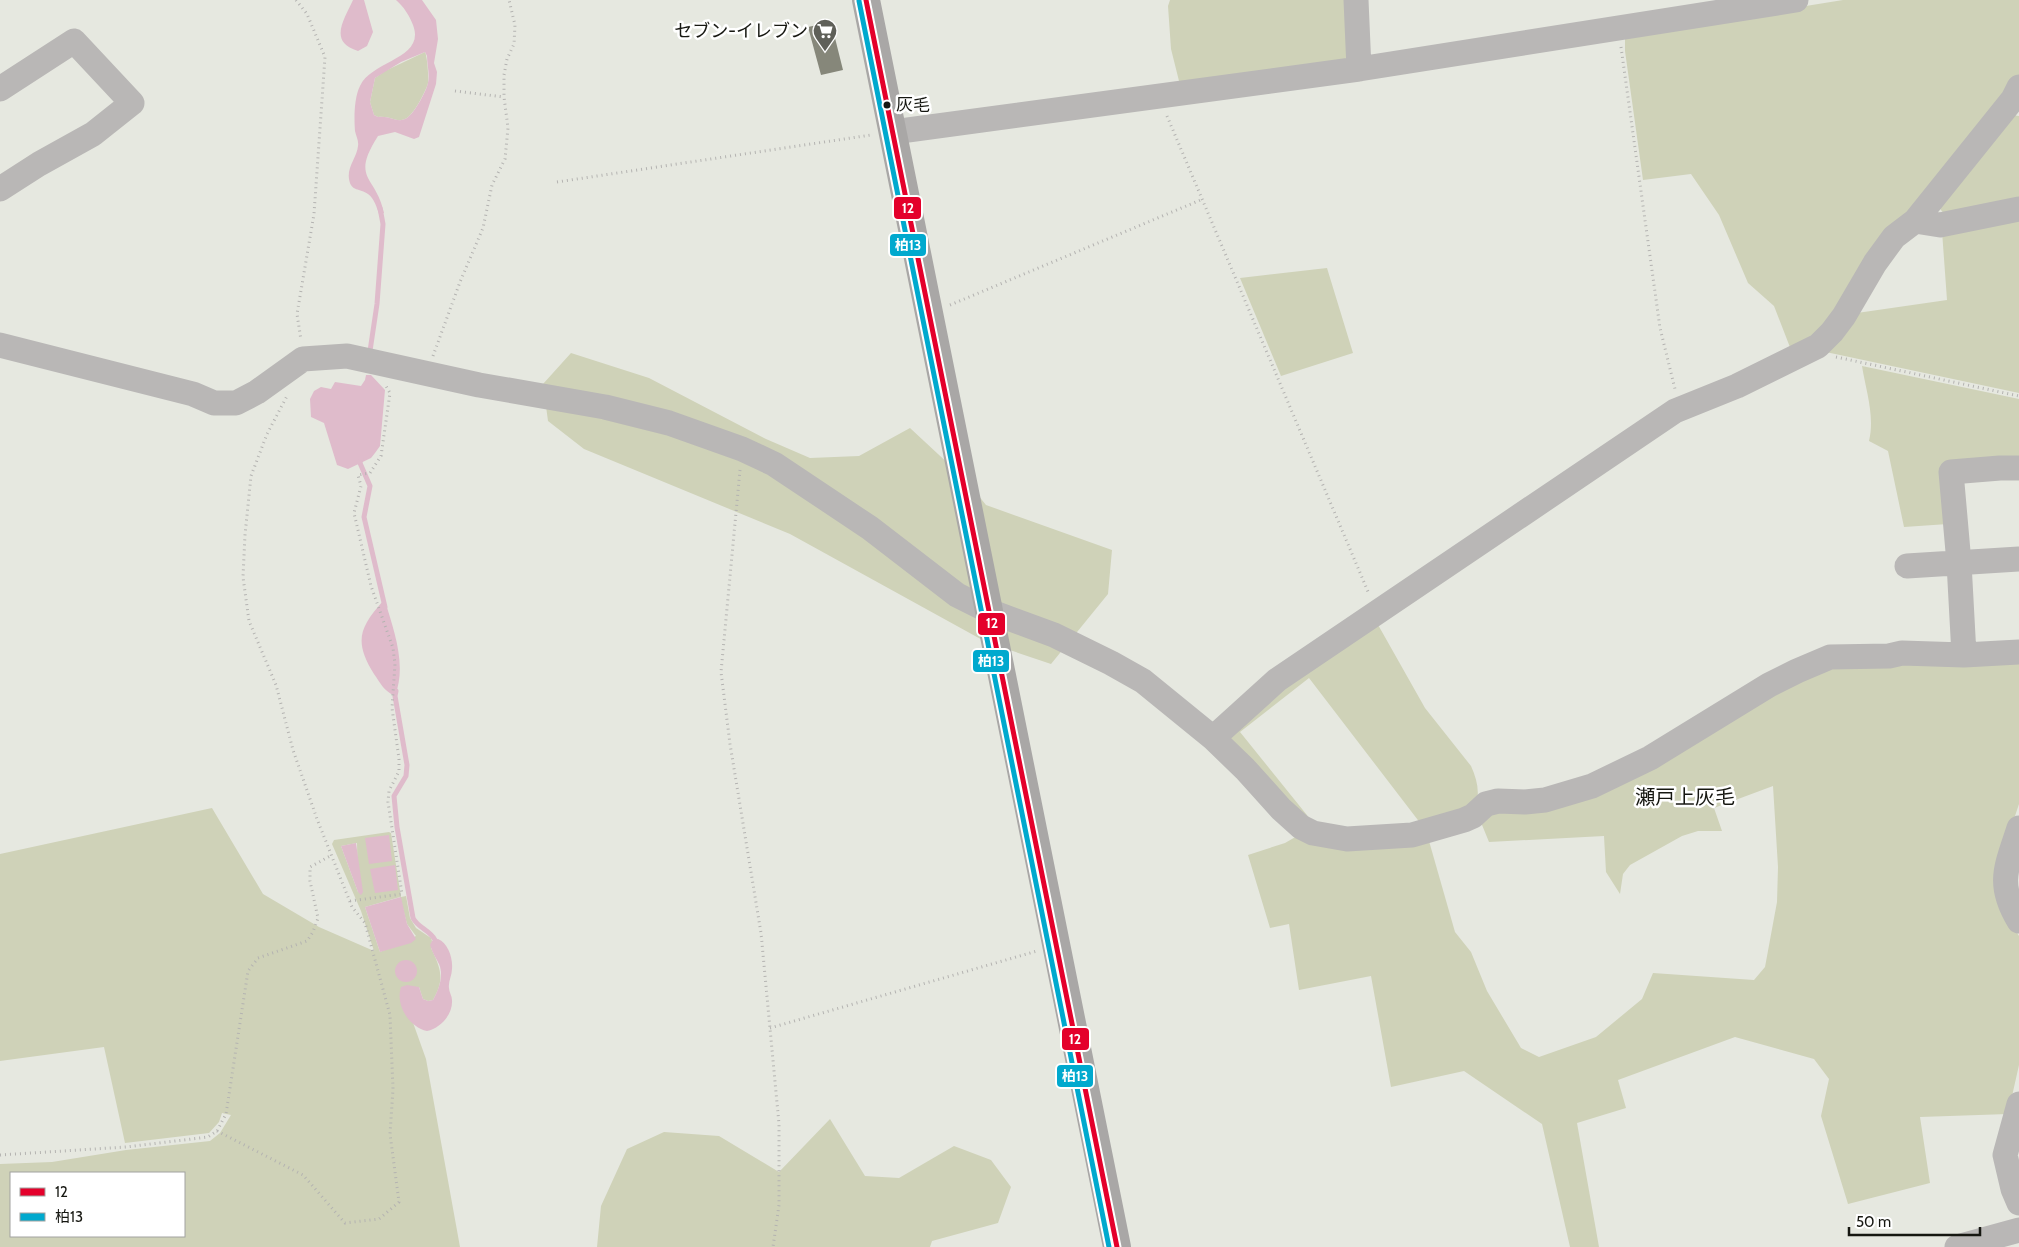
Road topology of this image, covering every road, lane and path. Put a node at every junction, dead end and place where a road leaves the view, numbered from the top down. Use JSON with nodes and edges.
{"nodes":[{"id":1,"x":296,"y":0,"type":"edge"},
{"id":2,"x":509,"y":0,"type":"edge"},
{"id":3,"x":866,"y":0,"type":"edge"},
{"id":4,"x":1356,"y":0,"type":"edge"},
{"id":5,"x":1796,"y":0,"type":"edge"},
{"id":6,"x":1618,"y":28,"type":"junction"},
{"id":7,"x":1359,"y":69,"type":"junction"},
{"id":8,"x":0,"y":88,"type":"edge"},
{"id":9,"x":455,"y":91,"type":"dead end"},
{"id":10,"x":2017,"y":95,"type":"edge"},
{"id":11,"x":1158,"y":96,"type":"junction"},
{"id":12,"x":504,"y":97,"type":"junction"},
{"id":13,"x":893,"y":132,"type":"junction"},
{"id":14,"x":557,"y":182,"type":"dead end"},
{"id":15,"x":0,"y":189,"type":"edge"},
{"id":16,"x":1203,"y":199,"type":"junction"},
{"id":17,"x":2019,"y":209,"type":"edge"},
{"id":18,"x":1914,"y":221,"type":"junction"},
{"id":19,"x":929,"y":314,"type":"junction"},
{"id":20,"x":0,"y":345,"type":"edge"},
{"id":21,"x":1802,"y":354,"type":"junction"},
{"id":22,"x":385,"y":363,"type":"junction"},
{"id":23,"x":297,"y":365,"type":"junction"},
{"id":24,"x":428,"y":373,"type":"junction"},
{"id":25,"x":2019,"y":396,"type":"edge"},
{"id":26,"x":1680,"y":409,"type":"junction"},
{"id":27,"x":742,"y":449,"type":"junction"},
{"id":28,"x":2019,"y":468,"type":"edge"},
{"id":29,"x":2019,"y":559,"type":"edge"},
{"id":30,"x":1959,"y":563,"type":"junction"},
{"id":31,"x":1907,"y":566,"type":"dead end"},
{"id":32,"x":989,"y":611,"type":"junction"},
{"id":33,"x":1377,"y":613,"type":"junction"},
{"id":34,"x":2019,"y":652,"type":"edge"},
{"id":35,"x":1964,"y":655,"type":"junction"},
{"id":36,"x":1213,"y":738,"type":"junction"},
{"id":37,"x":2019,"y":828,"type":"edge"},
{"id":38,"x":332,"y":855,"type":"junction"},
{"id":39,"x":350,"y":901,"type":"junction"},
{"id":40,"x":2019,"y":921,"type":"edge"},
{"id":41,"x":1057,"y":946,"type":"junction"},
{"id":42,"x":770,"y":1028,"type":"junction"},
{"id":43,"x":2019,"y":1104,"type":"edge"},
{"id":44,"x":2016,"y":1129,"type":"edge"},
{"id":45,"x":217,"y":1131,"type":"junction"},
{"id":46,"x":0,"y":1155,"type":"edge"},
{"id":47,"x":2019,"y":1203,"type":"edge"},
{"id":48,"x":2019,"y":1230,"type":"edge"},
{"id":49,"x":773,"y":1247,"type":"edge"},
{"id":50,"x":1117,"y":1247,"type":"edge"},
{"id":51,"x":1957,"y":1247,"type":"edge"}],
"edges":[{"from":1,"to":23,"type":"path"},
{"from":2,"to":12,"type":"path"},
{"from":3,"to":13,"type":"main road"},
{"from":4,"to":7,"type":"street"},
{"from":5,"to":6,"type":"street"},
{"from":6,"to":7,"type":"street"},
{"from":6,"to":26,"type":"path"},
{"from":7,"to":11,"type":"street"},
{"from":8,"to":15,"type":"street"},
{"from":9,"to":12,"type":"path"},
{"from":10,"to":18,"type":"street"},
{"from":11,"to":13,"type":"street"},
{"from":11,"to":16,"type":"path"},
{"from":12,"to":24,"type":"path"},
{"from":13,"to":14,"type":"path"},
{"from":13,"to":19,"type":"main road"},
{"from":16,"to":19,"type":"path"},
{"from":16,"to":33,"type":"path"},
{"from":17,"to":18,"type":"street"},
{"from":18,"to":21,"type":"street"},
{"from":19,"to":32,"type":"main road"},
{"from":20,"to":23,"type":"street"},
{"from":21,"to":25,"type":"path"},
{"from":21,"to":26,"type":"street"},
{"from":22,"to":23,"type":"street"},
{"from":22,"to":24,"type":"street"},
{"from":22,"to":39,"type":"path"},
{"from":23,"to":38,"type":"path"},
{"from":24,"to":27,"type":"street"},
{"from":26,"to":33,"type":"street"},
{"from":27,"to":32,"type":"street"},
{"from":27,"to":42,"type":"path"},
{"from":28,"to":30,"type":"street"},
{"from":29,"to":30,"type":"street"},
{"from":30,"to":31,"type":"street"},
{"from":30,"to":35,"type":"street"},
{"from":32,"to":36,"type":"street"},
{"from":32,"to":41,"type":"main road"},
{"from":33,"to":36,"type":"street"},
{"from":34,"to":35,"type":"street"},
{"from":35,"to":36,"type":"street"},
{"from":37,"to":40,"type":"street"},
{"from":38,"to":39,"type":"path"},
{"from":38,"to":45,"type":"path"},
{"from":39,"to":45,"type":"path"},
{"from":41,"to":42,"type":"path"},
{"from":41,"to":50,"type":"main road"},
{"from":42,"to":49,"type":"path"},
{"from":43,"to":44,"type":"street"},
{"from":44,"to":47,"type":"street"},
{"from":45,"to":46,"type":"path"},
{"from":48,"to":51,"type":"street"}]}
